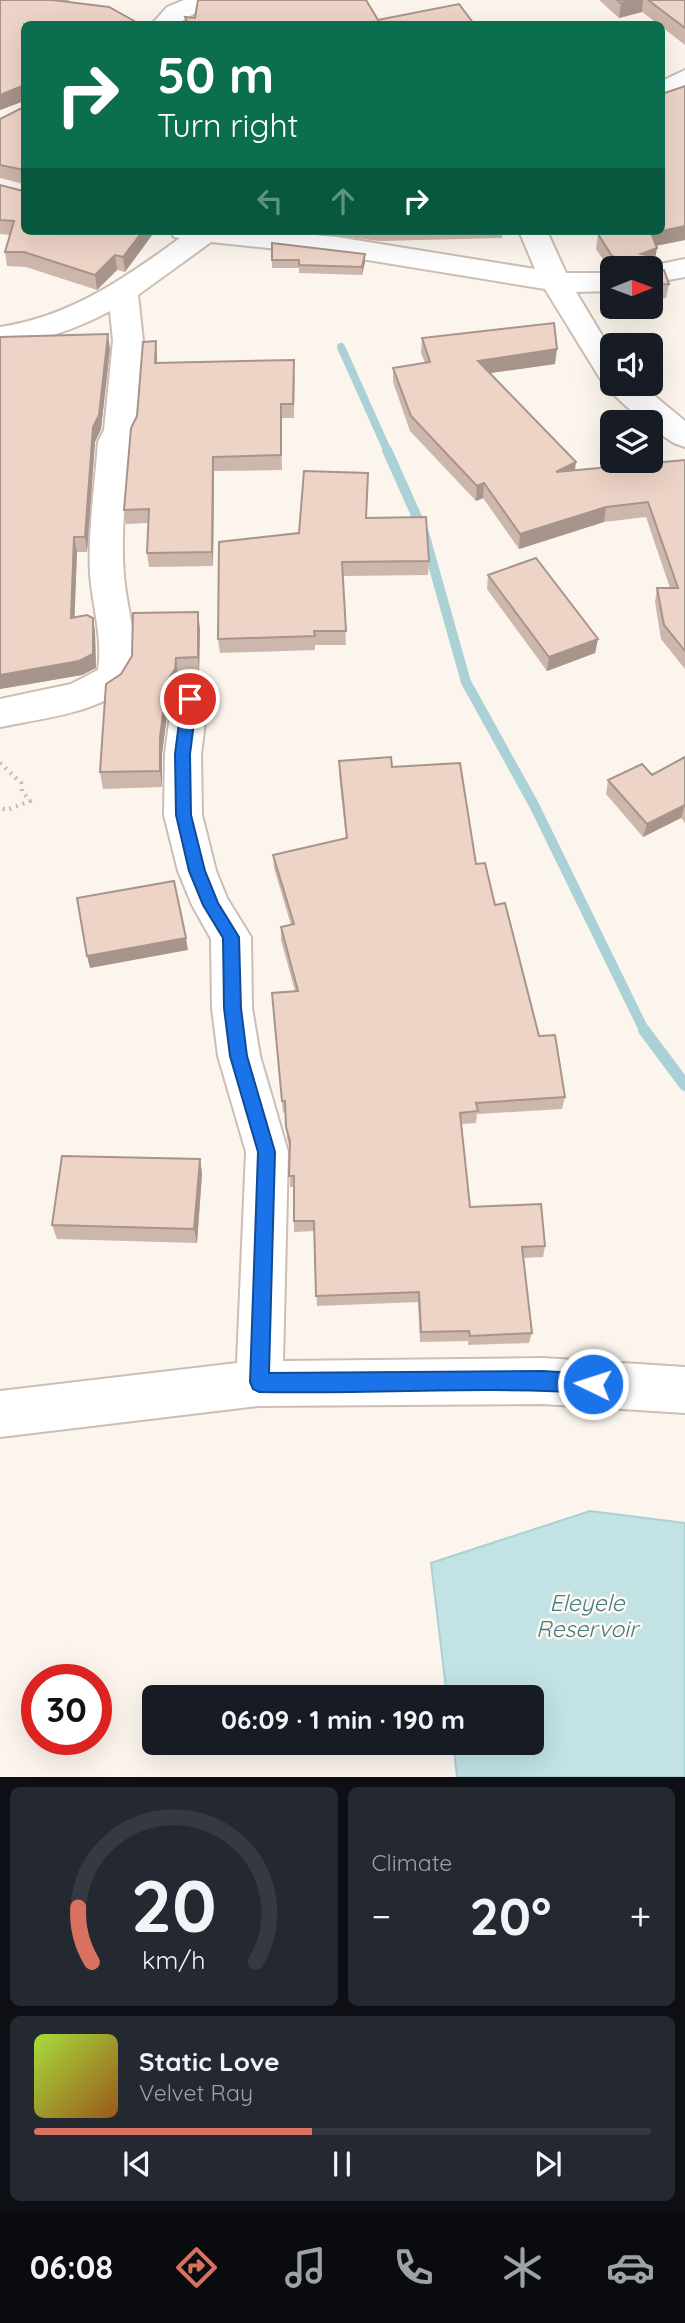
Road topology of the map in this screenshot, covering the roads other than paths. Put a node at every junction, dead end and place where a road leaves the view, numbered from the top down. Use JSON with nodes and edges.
{"nodes":[{"id":1,"x":219,"y":0,"type":"edge"},
{"id":2,"x":167,"y":21,"type":"edge"},
{"id":3,"x":685,"y":78,"type":"edge"},
{"id":4,"x":665,"y":89,"type":"edge"},
{"id":5,"x":191,"y":235,"type":"edge"},
{"id":6,"x":225,"y":235,"type":"edge"},
{"id":7,"x":535,"y":235,"type":"edge"},
{"id":8,"x":685,"y":268,"type":"edge"},
{"id":9,"x":663,"y":272,"type":"edge"},
{"id":10,"x":554,"y":281,"type":"junction"},
{"id":11,"x":600,"y":283,"type":"edge"},
{"id":12,"x":123,"y":293,"type":"junction"},
{"id":13,"x":0,"y":337,"type":"edge"},
{"id":14,"x":600,"y":356,"type":"edge"},
{"id":15,"x":634,"y":396,"type":"edge"},
{"id":16,"x":685,"y":436,"type":"edge"},
{"id":17,"x":190,"y":699,"type":"dead end"},
{"id":18,"x":0,"y":713,"type":"edge"},
{"id":19,"x":259,"y":1382,"type":"junction"},
{"id":20,"x":685,"y":1390,"type":"edge"},
{"id":21,"x":0,"y":1413,"type":"edge"}],
"edges":[{"from":1,"to":2,"type":"street"},
{"from":3,"to":4,"type":"street"},
{"from":5,"to":12,"type":"street"},
{"from":6,"to":10,"type":"street"},
{"from":7,"to":10,"type":"street"},
{"from":8,"to":9,"type":"street"},
{"from":10,"to":11,"type":"street"},
{"from":10,"to":14,"type":"street"},
{"from":12,"to":13,"type":"street"},
{"from":12,"to":18,"type":"street"},
{"from":15,"to":16,"type":"street"},
{"from":17,"to":19,"type":"street"},
{"from":19,"to":20,"type":"street"},
{"from":19,"to":21,"type":"street"}]}
